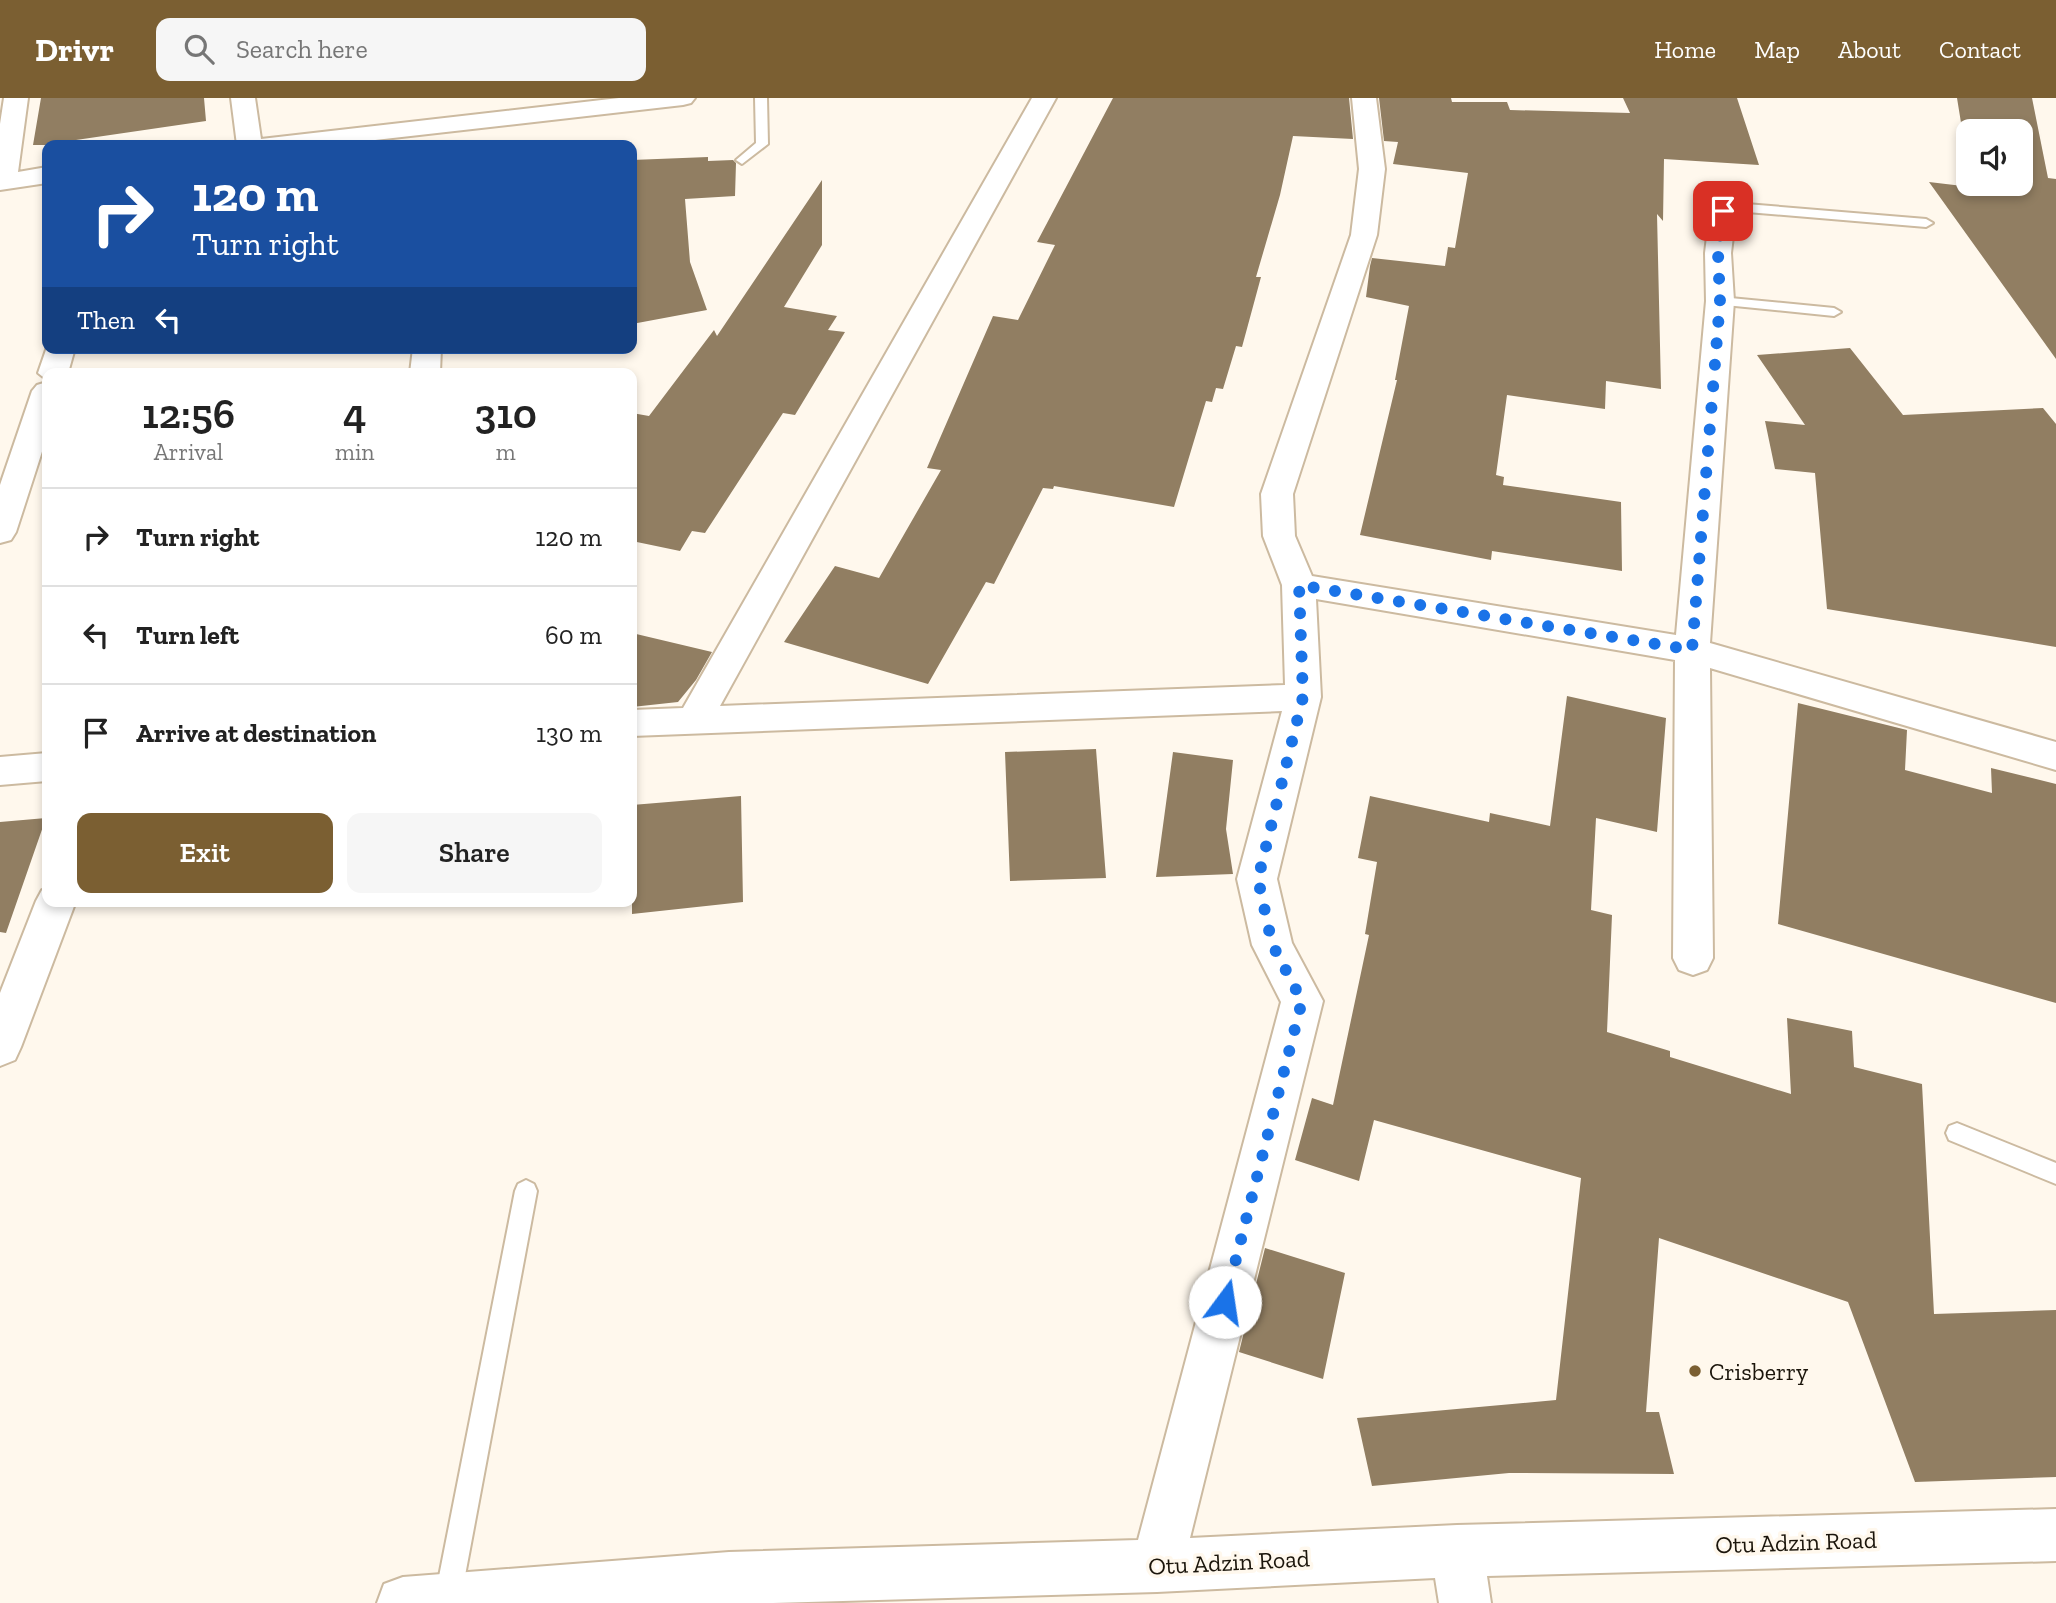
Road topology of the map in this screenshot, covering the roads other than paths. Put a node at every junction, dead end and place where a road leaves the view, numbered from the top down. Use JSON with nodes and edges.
{"nodes":[{"id":1,"x":16,"y":98,"type":"edge"},
{"id":2,"x":243,"y":98,"type":"edge"},
{"id":3,"x":683,"y":98,"type":"edge"},
{"id":4,"x":761,"y":98,"type":"edge"},
{"id":5,"x":1044,"y":98,"type":"edge"},
{"id":6,"x":1364,"y":98,"type":"edge"},
{"id":7,"x":446,"y":134,"type":"edge"},
{"id":8,"x":248,"y":140,"type":"edge"},
{"id":9,"x":349,"y":140,"type":"edge"},
{"id":10,"x":743,"y":160,"type":"dead end"},
{"id":11,"x":42,"y":176,"type":"edge"},
{"id":12,"x":2,"y":182,"type":"edge"},
{"id":13,"x":1723,"y":211,"type":"joint"},
{"id":14,"x":1926,"y":223,"type":"dead end"},
{"id":15,"x":1720,"y":301,"type":"junction"},
{"id":16,"x":1834,"y":312,"type":"dead end"},
{"id":17,"x":42,"y":406,"type":"edge"},
{"id":18,"x":0,"y":532,"type":"edge"},
{"id":19,"x":1299,"y":585,"type":"junction"},
{"id":20,"x":1692,"y":650,"type":"junction"},
{"id":21,"x":1303,"y":697,"type":"junction"},
{"id":22,"x":695,"y":718,"type":"junction"},
{"id":23,"x":637,"y":723,"type":"edge"},
{"id":24,"x":2056,"y":756,"type":"edge"},
{"id":25,"x":42,"y":767,"type":"edge"},
{"id":26,"x":0,"y":771,"type":"edge"},
{"id":27,"x":54,"y":907,"type":"edge"},
{"id":28,"x":1693,"y":958,"type":"dead end"},
{"id":29,"x":0,"y":1046,"type":"edge"},
{"id":30,"x":1957,"y":1133,"type":"dead end"},
{"id":31,"x":2056,"y":1174,"type":"edge"},
{"id":32,"x":526,"y":1191,"type":"dead end"},
{"id":33,"x":2056,"y":1535,"type":"edge"},
{"id":34,"x":1457,"y":1551,"type":"junction"},
{"id":35,"x":1157,"y":1566,"type":"junction"},
{"id":36,"x":425,"y":1601,"type":"edge"},
{"id":37,"x":1465,"y":1603,"type":"edge"}],
"edges":[{"from":1,"to":12,"type":"street"},
{"from":2,"to":8,"type":"street"},
{"from":3,"to":7,"type":"street"},
{"from":4,"to":10,"type":"lane"},
{"from":5,"to":22,"type":"street"},
{"from":6,"to":19,"type":"street"},
{"from":7,"to":9,"type":"street"},
{"from":11,"to":12,"type":"street"},
{"from":13,"to":14,"type":"lane"},
{"from":13,"to":15,"type":"street"},
{"from":15,"to":16,"type":"lane"},
{"from":15,"to":20,"type":"street"},
{"from":17,"to":18,"type":"street"},
{"from":19,"to":20,"type":"street"},
{"from":19,"to":21,"type":"street"},
{"from":20,"to":24,"type":"street"},
{"from":20,"to":28,"type":"street"},
{"from":21,"to":22,"type":"street"},
{"from":21,"to":35,"type":"street"},
{"from":22,"to":23,"type":"street"},
{"from":25,"to":26,"type":"street"},
{"from":27,"to":29,"type":"street"},
{"from":30,"to":31,"type":"lane"},
{"from":32,"to":36,"type":"lane"},
{"from":33,"to":34,"type":"street","name":"Otu Adzin Road"},
{"from":34,"to":35,"type":"street","name":"Otu Adzin Road"},
{"from":34,"to":37,"type":"street"},
{"from":35,"to":36,"type":"street","name":"Otu Adzin Road"}]}
